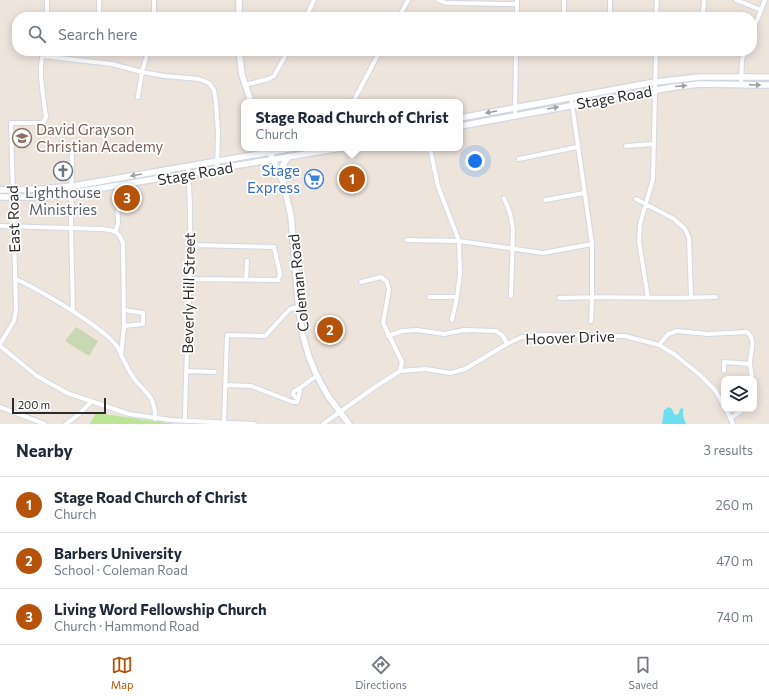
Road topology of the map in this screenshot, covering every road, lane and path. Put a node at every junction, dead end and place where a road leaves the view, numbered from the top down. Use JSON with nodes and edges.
{"nodes":[{"id":1,"x":47,"y":0,"type":"edge"},
{"id":2,"x":99,"y":0,"type":"edge"},
{"id":3,"x":154,"y":0,"type":"edge"},
{"id":4,"x":239,"y":0,"type":"edge"},
{"id":5,"x":313,"y":0,"type":"edge"},
{"id":6,"x":408,"y":0,"type":"edge"},
{"id":7,"x":438,"y":0,"type":"edge"},
{"id":8,"x":564,"y":0,"type":"edge"},
{"id":9,"x":610,"y":0,"type":"edge"},
{"id":10,"x":657,"y":0,"type":"edge"},
{"id":11,"x":704,"y":0,"type":"edge"},
{"id":12,"x":736,"y":0,"type":"edge"},
{"id":13,"x":765,"y":0,"type":"edge"},
{"id":14,"x":517,"y":2,"type":"edge"},
{"id":15,"x":762,"y":10,"type":"junction"},
{"id":16,"x":47,"y":12,"type":"edge"},
{"id":17,"x":99,"y":12,"type":"edge"},
{"id":18,"x":154,"y":12,"type":"edge"},
{"id":19,"x":239,"y":12,"type":"edge"},
{"id":20,"x":308,"y":12,"type":"edge"},
{"id":21,"x":401,"y":12,"type":"edge"},
{"id":22,"x":564,"y":12,"type":"edge"},
{"id":23,"x":610,"y":12,"type":"edge"},
{"id":24,"x":656,"y":12,"type":"edge"},
{"id":25,"x":703,"y":12,"type":"edge"},
{"id":26,"x":757,"y":22,"type":"edge"},
{"id":27,"x":42,"y":56,"type":"joint"},
{"id":28,"x":147,"y":56,"type":"edge"},
{"id":29,"x":240,"y":56,"type":"edge"},
{"id":30,"x":285,"y":56,"type":"edge"},
{"id":31,"x":377,"y":56,"type":"edge"},
{"id":32,"x":516,"y":56,"type":"edge"},
{"id":33,"x":656,"y":56,"type":"edge"},
{"id":34,"x":743,"y":56,"type":"edge"},
{"id":35,"x":142,"y":72,"type":"junction"},
{"id":36,"x":742,"y":77,"type":"junction"},
{"id":37,"x":769,"y":77,"type":"edge"},
{"id":38,"x":655,"y":82,"type":"junction"},
{"id":39,"x":742,"y":85,"type":"junction"},
{"id":40,"x":769,"y":85,"type":"edge"},
{"id":41,"x":246,"y":86,"type":"junction"},
{"id":42,"x":654,"y":90,"type":"junction"},
{"id":43,"x":138,"y":97,"type":"dead end"},
{"id":44,"x":571,"y":98,"type":"junction"},
{"id":45,"x":251,"y":99,"type":"edge"},
{"id":46,"x":356,"y":99,"type":"edge"},
{"id":47,"x":572,"y":105,"type":"junction"},
{"id":48,"x":515,"y":107,"type":"junction"},
{"id":49,"x":515,"y":115,"type":"junction"},
{"id":50,"x":463,"y":117,"type":"edge"},
{"id":51,"x":463,"y":125,"type":"edge"},
{"id":52,"x":72,"y":144,"type":"dead end"},
{"id":53,"x":653,"y":144,"type":"junction"},
{"id":54,"x":626,"y":146,"type":"dead end"},
{"id":55,"x":577,"y":148,"type":"junction"},
{"id":56,"x":265,"y":151,"type":"edge"},
{"id":57,"x":269,"y":151,"type":"edge"},
{"id":58,"x":322,"y":151,"type":"edge"},
{"id":59,"x":431,"y":151,"type":"edge"},
{"id":60,"x":288,"y":157,"type":"junction"},
{"id":61,"x":519,"y":159,"type":"dead end"},
{"id":62,"x":272,"y":160,"type":"junction"},
{"id":63,"x":218,"y":162,"type":"junction"},
{"id":64,"x":188,"y":166,"type":"junction"},
{"id":65,"x":217,"y":170,"type":"junction"},
{"id":66,"x":188,"y":175,"type":"junction"},
{"id":67,"x":281,"y":177,"type":"junction"},
{"id":68,"x":72,"y":186,"type":"junction"},
{"id":69,"x":117,"y":186,"type":"junction"},
{"id":70,"x":0,"y":190,"type":"edge"},
{"id":71,"x":13,"y":190,"type":"junction"},
{"id":72,"x":72,"y":193,"type":"junction"},
{"id":73,"x":584,"y":193,"type":"junction"},
{"id":74,"x":0,"y":197,"type":"edge"},
{"id":75,"x":13,"y":197,"type":"junction"},
{"id":76,"x":504,"y":198,"type":"dead end"},
{"id":77,"x":636,"y":199,"type":"dead end"},
{"id":78,"x":545,"y":200,"type":"dead end"},
{"id":79,"x":646,"y":204,"type":"junction"},
{"id":80,"x":0,"y":226,"type":"edge"},
{"id":81,"x":13,"y":227,"type":"junction"},
{"id":82,"x":71,"y":228,"type":"junction"},
{"id":83,"x":115,"y":232,"type":"junction"},
{"id":84,"x":407,"y":240,"type":"dead end"},
{"id":85,"x":458,"y":241,"type":"junction"},
{"id":86,"x":592,"y":244,"type":"junction"},
{"id":87,"x":190,"y":245,"type":"junction"},
{"id":88,"x":513,"y":248,"type":"junction"},
{"id":89,"x":246,"y":261,"type":"dead end"},
{"id":90,"x":16,"y":279,"type":"junction"},
{"id":91,"x":189,"y":279,"type":"junction"},
{"id":92,"x":246,"y":280,"type":"junction"},
{"id":93,"x":361,"y":282,"type":"dead end"},
{"id":94,"x":511,"y":296,"type":"dead end"},
{"id":95,"x":429,"y":297,"type":"dead end"},
{"id":96,"x":457,"y":297,"type":"junction"},
{"id":97,"x":592,"y":297,"type":"junction"},
{"id":98,"x":716,"y":297,"type":"dead end"},
{"id":99,"x":559,"y":298,"type":"dead end"},
{"id":100,"x":648,"y":298,"type":"junction"},
{"id":101,"x":691,"y":298,"type":"junction"},
{"id":102,"x":298,"y":307,"type":"junction"},
{"id":103,"x":124,"y":310,"type":"junction"},
{"id":104,"x":73,"y":311,"type":"junction"},
{"id":105,"x":452,"y":320,"type":"dead end"},
{"id":106,"x":591,"y":321,"type":"dead end"},
{"id":107,"x":124,"y":326,"type":"junction"},
{"id":108,"x":388,"y":336,"type":"junction"},
{"id":109,"x":507,"y":344,"type":"junction"},
{"id":110,"x":0,"y":345,"type":"edge"},
{"id":111,"x":659,"y":345,"type":"junction"},
{"id":112,"x":121,"y":355,"type":"junction"},
{"id":113,"x":750,"y":364,"type":"junction"},
{"id":114,"x":186,"y":371,"type":"junction"},
{"id":115,"x":400,"y":371,"type":"junction"},
{"id":116,"x":724,"y":371,"type":"dead end"},
{"id":117,"x":215,"y":372,"type":"dead end"},
{"id":118,"x":317,"y":376,"type":"junction"},
{"id":119,"x":752,"y":376,"type":"edge"},
{"id":120,"x":225,"y":385,"type":"junction"},
{"id":121,"x":298,"y":390,"type":"junction"},
{"id":122,"x":721,"y":401,"type":"edge"},
{"id":123,"x":91,"y":402,"type":"junction"},
{"id":124,"x":293,"y":402,"type":"junction"},
{"id":125,"x":0,"y":407,"type":"edge"},
{"id":126,"x":340,"y":412,"type":"junction"},
{"id":127,"x":728,"y":412,"type":"edge"},
{"id":128,"x":740,"y":412,"type":"edge"},
{"id":129,"x":731,"y":418,"type":"junction"},
{"id":130,"x":155,"y":419,"type":"junction"},
{"id":131,"x":185,"y":420,"type":"junction"},
{"id":132,"x":224,"y":422,"type":"junction"},
{"id":133,"x":45,"y":424,"type":"edge"},
{"id":134,"x":66,"y":424,"type":"edge"},
{"id":135,"x":254,"y":424,"type":"edge"},
{"id":136,"x":323,"y":424,"type":"edge"},
{"id":137,"x":349,"y":424,"type":"edge"},
{"id":138,"x":733,"y":424,"type":"edge"}],
"edges":[{"from":1,"to":16,"type":"street"},
{"from":2,"to":17,"type":"street"},
{"from":3,"to":18,"type":"street"},
{"from":4,"to":19,"type":"main road"},
{"from":5,"to":20,"type":"street"},
{"from":6,"to":21,"type":"street"},
{"from":7,"to":14,"type":"street"},
{"from":8,"to":22,"type":"street"},
{"from":9,"to":23,"type":"street"},
{"from":10,"to":24,"type":"street"},
{"from":11,"to":25,"type":"street"},
{"from":12,"to":15,"type":"street"},
{"from":13,"to":15,"type":"street"},
{"from":15,"to":26,"type":"street"},
{"from":27,"to":35,"type":"street"},
{"from":27,"to":71,"type":"street","name":"East Road"},
{"from":28,"to":35,"type":"street"},
{"from":29,"to":41,"type":"main road"},
{"from":30,"to":41,"type":"street"},
{"from":31,"to":46,"type":"street"},
{"from":32,"to":48,"type":"street"},
{"from":33,"to":38,"type":"street"},
{"from":34,"to":36,"type":"street"},
{"from":35,"to":43,"type":"street"},
{"from":35,"to":63,"type":"street"},
{"from":36,"to":37,"type":"main road","name":"Stage Road"},
{"from":36,"to":38,"type":"main road","name":"Stage Road"},
{"from":36,"to":39,"type":"street"},
{"from":38,"to":42,"type":"street"},
{"from":38,"to":44,"type":"main road","name":"Stage Road"},
{"from":39,"to":40,"type":"main road","name":"Stage Road","one_way":true},
{"from":42,"to":39,"type":"main road","name":"Stage Road","one_way":true},
{"from":41,"to":45,"type":"main road"},
{"from":42,"to":47,"type":"main road","name":"Stage Road"},
{"from":42,"to":53,"type":"street"},
{"from":44,"to":47,"type":"street"},
{"from":44,"to":48,"type":"main road","name":"Stage Road"},
{"from":49,"to":47,"type":"main road","name":"Stage Road","one_way":true},
{"from":47,"to":55,"type":"street"},
{"from":48,"to":49,"type":"street"},
{"from":48,"to":50,"type":"main road","name":"Stage Road","one_way":true},
{"from":49,"to":51,"type":"main road","name":"Stage Road"},
{"from":52,"to":68,"type":"street"},
{"from":53,"to":54,"type":"street"},
{"from":53,"to":79,"type":"street"},
{"from":55,"to":61,"type":"street"},
{"from":55,"to":73,"type":"street"},
{"from":56,"to":63,"type":"main road","name":"Stage Road"},
{"from":57,"to":62,"type":"main road","name":"Coleman Road"},
{"from":58,"to":60,"type":"main road","name":"Stage Road"},
{"from":59,"to":85,"type":"street"},
{"from":60,"to":62,"type":"main road","name":"Stage Road"},
{"from":60,"to":67,"type":"main road"},
{"from":62,"to":65,"type":"main road","name":"Stage Road"},
{"from":62,"to":67,"type":"main road","name":"Coleman Road"},
{"from":63,"to":64,"type":"main road","name":"Stage Road"},
{"from":63,"to":65,"type":"street"},
{"from":64,"to":66,"type":"street","name":"Beverly Hill Street"},
{"from":64,"to":68,"type":"main road","name":"Stage Road","one_way":true},
{"from":65,"to":66,"type":"main road","name":"Stage Road"},
{"from":66,"to":69,"type":"main road","name":"Stage Road"},
{"from":66,"to":87,"type":"street","name":"Beverly Hill Street"},
{"from":67,"to":102,"type":"main road","name":"Coleman Road"},
{"from":68,"to":71,"type":"main road","name":"Stage Road"},
{"from":68,"to":72,"type":"street"},
{"from":69,"to":72,"type":"main road","name":"Stage Road"},
{"from":69,"to":83,"type":"street"},
{"from":70,"to":71,"type":"main road","name":"Stage Road"},
{"from":71,"to":75,"type":"street","name":"East Road"},
{"from":72,"to":75,"type":"main road","name":"Stage Road"},
{"from":72,"to":82,"type":"street"},
{"from":73,"to":78,"type":"street"},
{"from":73,"to":86,"type":"street"},
{"from":74,"to":75,"type":"main road","name":"Stage Road"},
{"from":75,"to":81,"type":"street","name":"East Road"},
{"from":76,"to":88,"type":"street"},
{"from":77,"to":79,"type":"street"},
{"from":79,"to":100,"type":"street"},
{"from":79,"to":101,"type":"street"},
{"from":80,"to":81,"type":"street"},
{"from":81,"to":82,"type":"street"},
{"from":81,"to":90,"type":"street","name":"East Road"},
{"from":82,"to":83,"type":"street"},
{"from":82,"to":104,"type":"street"},
{"from":83,"to":103,"type":"street"},
{"from":84,"to":85,"type":"street"},
{"from":85,"to":88,"type":"street"},
{"from":85,"to":96,"type":"street"},
{"from":86,"to":88,"type":"street"},
{"from":86,"to":97,"type":"street"},
{"from":87,"to":91,"type":"street","name":"Beverly Hill Street"},
{"from":87,"to":92,"type":"street"},
{"from":88,"to":94,"type":"street"},
{"from":89,"to":92,"type":"street"},
{"from":90,"to":104,"type":"street"},
{"from":90,"to":110,"type":"street","name":"East Road"},
{"from":91,"to":92,"type":"street"},
{"from":91,"to":114,"type":"street","name":"Beverly Hill Street"},
{"from":93,"to":108,"type":"street"},
{"from":95,"to":96,"type":"street"},
{"from":96,"to":105,"type":"street"},
{"from":97,"to":99,"type":"street"},
{"from":97,"to":100,"type":"street"},
{"from":97,"to":106,"type":"street"},
{"from":98,"to":101,"type":"street"},
{"from":100,"to":101,"type":"street"},
{"from":102,"to":118,"type":"main road","name":"Coleman Road"},
{"from":102,"to":120,"type":"street"},
{"from":103,"to":107,"type":"street"},
{"from":103,"to":107,"type":"street"},
{"from":104,"to":112,"type":"street"},
{"from":107,"to":112,"type":"street"},
{"from":108,"to":109,"type":"street"},
{"from":108,"to":115,"type":"street"},
{"from":109,"to":111,"type":"street","name":"Hoover Drive"},
{"from":109,"to":115,"type":"street","name":"Hoover Drive"},
{"from":110,"to":123,"type":"street"},
{"from":111,"to":113,"type":"street"},
{"from":111,"to":122,"type":"street","name":"Hoover Drive"},
{"from":112,"to":130,"type":"street"},
{"from":113,"to":116,"type":"street"},
{"from":113,"to":119,"type":"street"},
{"from":114,"to":117,"type":"street"},
{"from":114,"to":131,"type":"street","name":"Beverly Hill Street"},
{"from":115,"to":126,"type":"street","name":"Hoover Drive"},
{"from":118,"to":121,"type":"street"},
{"from":118,"to":126,"type":"main road","name":"Coleman Road"},
{"from":120,"to":124,"type":"street"},
{"from":120,"to":132,"type":"street"},
{"from":121,"to":124,"type":"street"},
{"from":121,"to":124,"type":"street"},
{"from":123,"to":130,"type":"street"},
{"from":123,"to":134,"type":"street"},
{"from":125,"to":133,"type":"street"},
{"from":126,"to":136,"type":"street","name":"Hoover Drive"},
{"from":126,"to":137,"type":"main road","name":"Coleman Road"},
{"from":127,"to":129,"type":"street"},
{"from":128,"to":129,"type":"street"},
{"from":129,"to":138,"type":"street"},
{"from":130,"to":131,"type":"street"},
{"from":131,"to":132,"type":"street"},
{"from":132,"to":135,"type":"street"}]}
